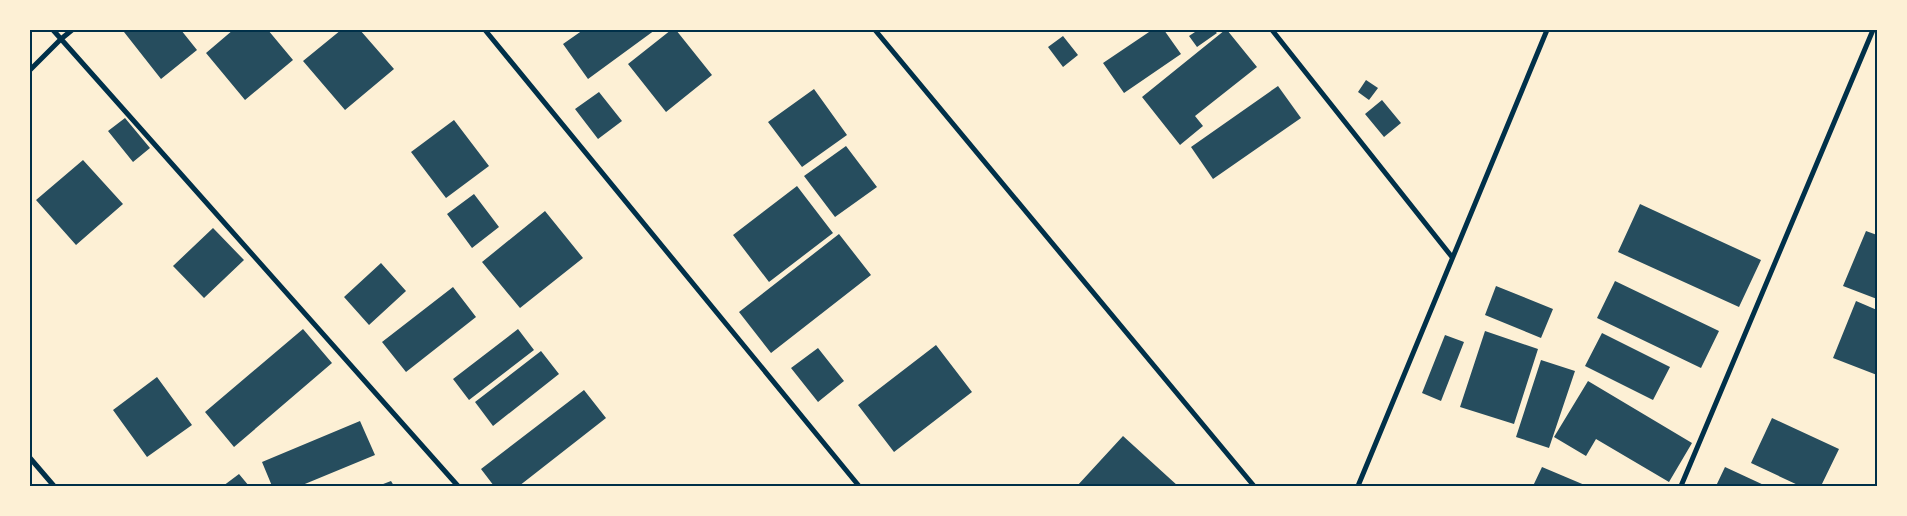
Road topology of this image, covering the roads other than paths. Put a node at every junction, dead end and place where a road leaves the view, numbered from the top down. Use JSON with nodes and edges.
{"nodes":[{"id":1,"x":53,"y":30,"type":"edge"},
{"id":2,"x":72,"y":30,"type":"edge"},
{"id":3,"x":486,"y":30,"type":"edge"},
{"id":4,"x":875,"y":30,"type":"edge"},
{"id":5,"x":1272,"y":30,"type":"edge"},
{"id":6,"x":1547,"y":30,"type":"edge"},
{"id":7,"x":1873,"y":30,"type":"edge"},
{"id":8,"x":61,"y":39,"type":"junction"},
{"id":9,"x":30,"y":70,"type":"edge"},
{"id":10,"x":1452,"y":257,"type":"junction"},
{"id":11,"x":30,"y":458,"type":"edge"},
{"id":12,"x":54,"y":486,"type":"edge"},
{"id":13,"x":458,"y":486,"type":"edge"},
{"id":14,"x":860,"y":486,"type":"edge"},
{"id":15,"x":1254,"y":486,"type":"edge"},
{"id":16,"x":1358,"y":486,"type":"edge"},
{"id":17,"x":1681,"y":486,"type":"edge"}],
"edges":[{"from":1,"to":8,"type":"street"},
{"from":2,"to":8,"type":"street"},
{"from":3,"to":14,"type":"street"},
{"from":4,"to":15,"type":"street"},
{"from":5,"to":10,"type":"street"},
{"from":6,"to":10,"type":"street"},
{"from":7,"to":17,"type":"street"},
{"from":8,"to":9,"type":"street"},
{"from":8,"to":13,"type":"street"},
{"from":10,"to":16,"type":"street"},
{"from":11,"to":12,"type":"street"}]}
